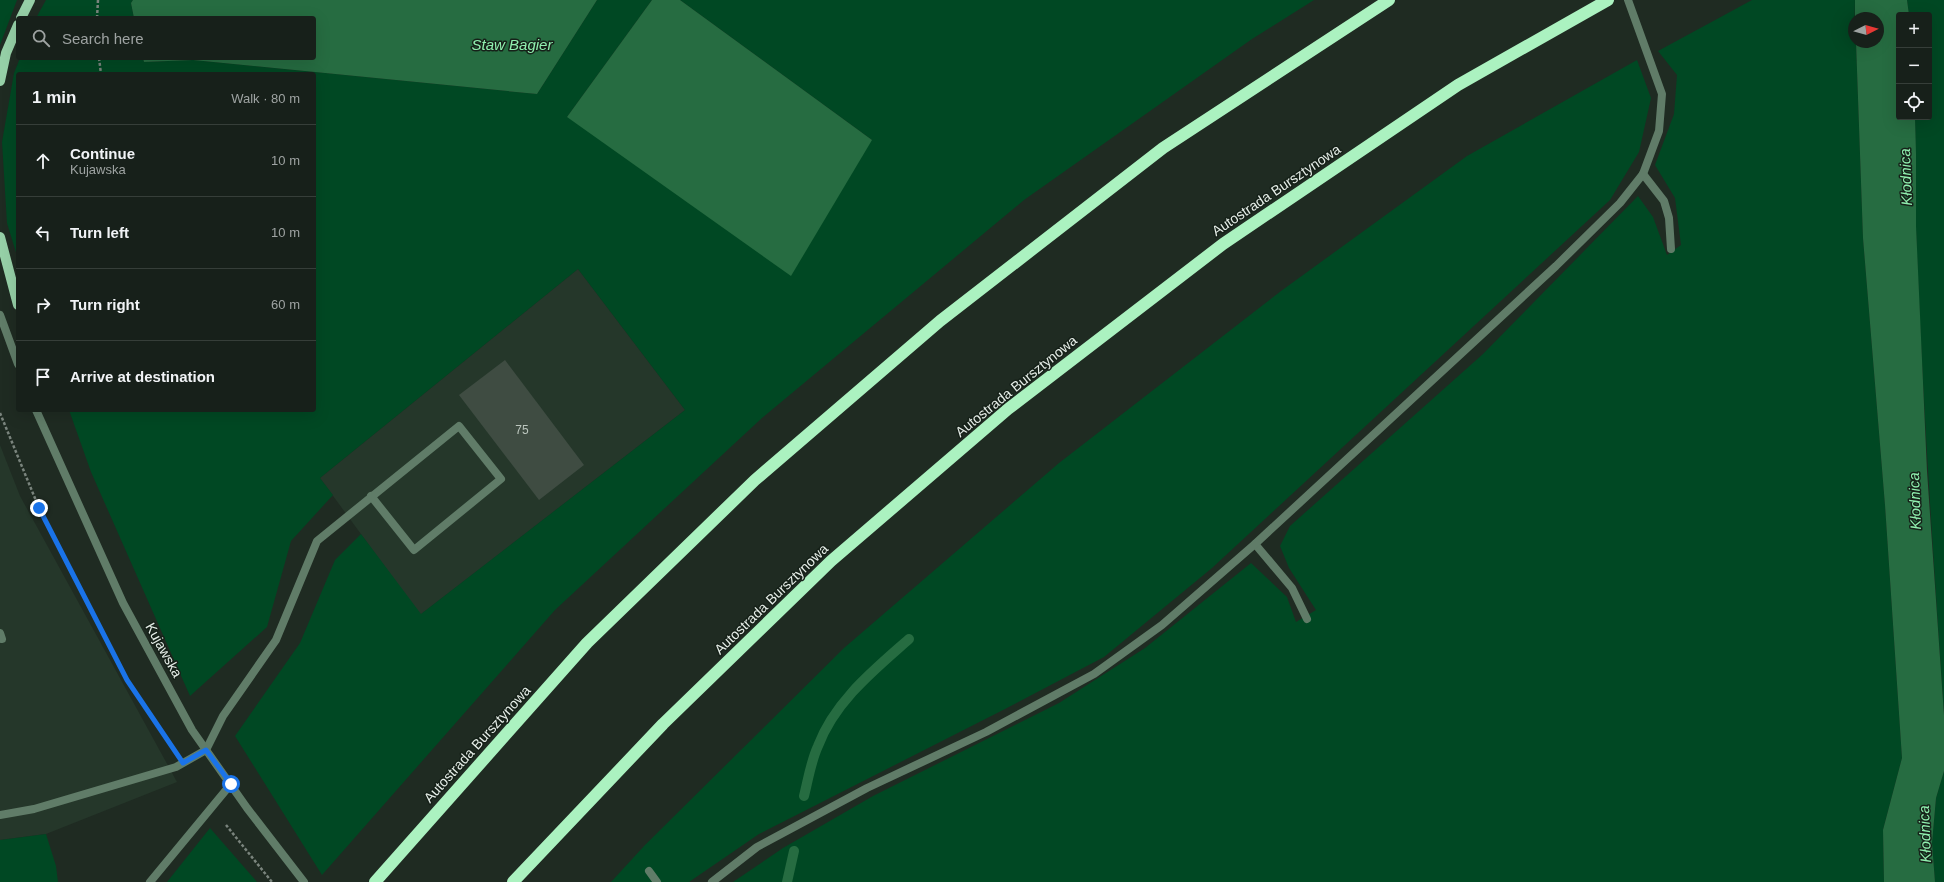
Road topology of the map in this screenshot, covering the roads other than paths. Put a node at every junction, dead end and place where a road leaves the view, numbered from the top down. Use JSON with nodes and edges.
{"nodes":[{"id":1,"x":30,"y":0,"type":"edge"},
{"id":2,"x":1389,"y":0,"type":"edge"},
{"id":3,"x":1608,"y":0,"type":"edge"},
{"id":4,"x":1628,"y":0,"type":"edge"},
{"id":5,"x":22,"y":16,"type":"edge"},
{"id":6,"x":16,"y":30,"type":"edge"},
{"id":7,"x":0,"y":81,"type":"edge"},
{"id":8,"x":1643,"y":174,"type":"junction"},
{"id":9,"x":0,"y":237,"type":"edge"},
{"id":10,"x":1671,"y":249,"type":"dead end"},
{"id":11,"x":16,"y":297,"type":"edge"},
{"id":12,"x":0,"y":315,"type":"edge"},
{"id":13,"x":16,"y":359,"type":"edge"},
{"id":14,"x":37,"y":412,"type":"edge"},
{"id":15,"x":371,"y":496,"type":"junction"},
{"id":16,"x":1255,"y":544,"type":"junction"},
{"id":17,"x":1306,"y":619,"type":"dead end"},
{"id":18,"x":206,"y":750,"type":"junction"},
{"id":19,"x":231,"y":784,"type":"junction"},
{"id":20,"x":0,"y":815,"type":"edge"},
{"id":21,"x":649,"y":871,"type":"dead end"},
{"id":22,"x":150,"y":882,"type":"edge"},
{"id":23,"x":304,"y":882,"type":"edge"},
{"id":24,"x":375,"y":882,"type":"edge"},
{"id":25,"x":513,"y":882,"type":"edge"},
{"id":26,"x":657,"y":882,"type":"edge"},
{"id":27,"x":712,"y":882,"type":"edge"}],
"edges":[{"from":1,"to":5,"type":"main road"},
{"from":2,"to":24,"type":"highway","name":"Autostrada Bursztynowa"},
{"from":3,"to":25,"type":"highway","name":"Autostrada Bursztynowa"},
{"from":4,"to":8,"type":"street"},
{"from":6,"to":7,"type":"main road"},
{"from":8,"to":10,"type":"street"},
{"from":8,"to":16,"type":"street"},
{"from":9,"to":11,"type":"main road"},
{"from":12,"to":13,"type":"street"},
{"from":14,"to":18,"type":"street","name":"Kujawska"},
{"from":15,"to":15,"type":"street"},
{"from":15,"to":18,"type":"street"},
{"from":16,"to":17,"type":"street"},
{"from":16,"to":27,"type":"street"},
{"from":18,"to":19,"type":"street","name":"Kujawska"},
{"from":18,"to":20,"type":"street"},
{"from":19,"to":22,"type":"street"},
{"from":19,"to":23,"type":"street","name":"Kujawska"},
{"from":21,"to":26,"type":"street"}]}
